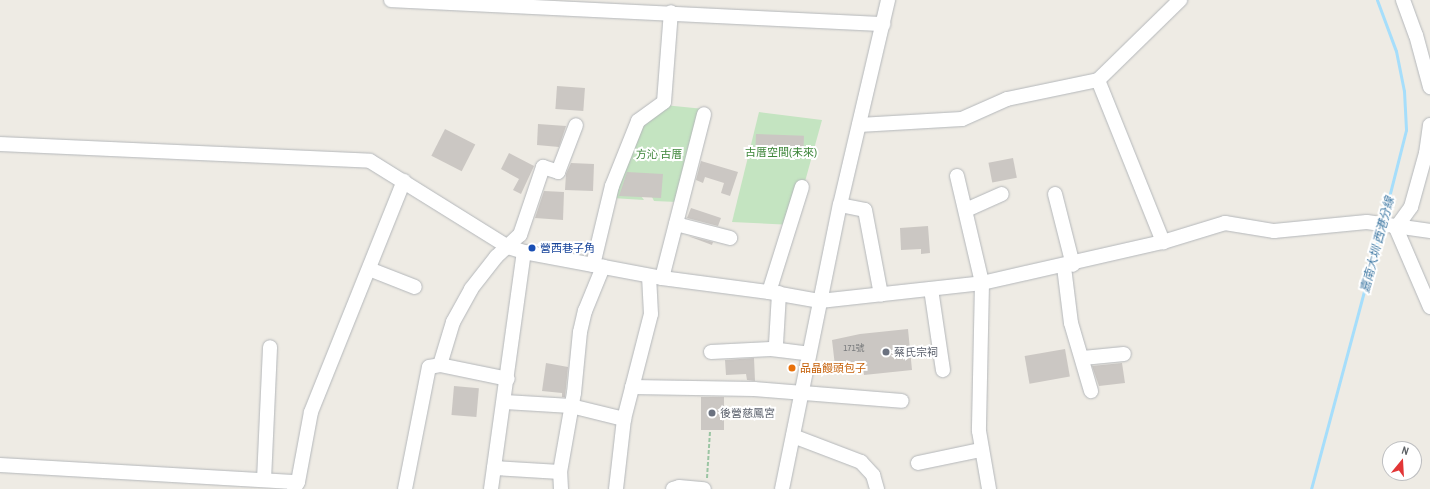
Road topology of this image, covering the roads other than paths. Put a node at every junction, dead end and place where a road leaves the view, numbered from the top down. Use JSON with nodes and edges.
{"nodes":[{"id":1,"x":391,"y":0,"type":"edge"},
{"id":2,"x":888,"y":0,"type":"edge"},
{"id":3,"x":1180,"y":0,"type":"edge"},
{"id":4,"x":1403,"y":0,"type":"edge"},
{"id":5,"x":671,"y":12,"type":"junction"},
{"id":6,"x":883,"y":24,"type":"junction"},
{"id":7,"x":1098,"y":80,"type":"junction"},
{"id":8,"x":1430,"y":87,"type":"edge"},
{"id":9,"x":704,"y":114,"type":"dead end"},
{"id":10,"x":576,"y":125,"type":"dead end"},
{"id":11,"x":858,"y":125,"type":"junction"},
{"id":12,"x":1430,"y":125,"type":"edge"},
{"id":13,"x":0,"y":144,"type":"edge"},
{"id":14,"x":957,"y":176,"type":"dead end"},
{"id":15,"x":404,"y":181,"type":"junction"},
{"id":16,"x":802,"y":187,"type":"dead end"},
{"id":17,"x":1002,"y":194,"type":"dead end"},
{"id":18,"x":1055,"y":194,"type":"dead end"},
{"id":19,"x":840,"y":204,"type":"junction"},
{"id":20,"x":966,"y":210,"type":"junction"},
{"id":21,"x":676,"y":224,"type":"junction"},
{"id":22,"x":1396,"y":228,"type":"junction"},
{"id":23,"x":1430,"y":232,"type":"edge"},
{"id":24,"x":730,"y":238,"type":"dead end"},
{"id":25,"x":1163,"y":242,"type":"junction"},
{"id":26,"x":508,"y":246,"type":"junction"},
{"id":27,"x":524,"y":252,"type":"junction"},
{"id":28,"x":598,"y":266,"type":"junction"},
{"id":29,"x":1069,"y":266,"type":"junction"},
{"id":30,"x":369,"y":269,"type":"junction"},
{"id":31,"x":655,"y":277,"type":"junction"},
{"id":32,"x":982,"y":284,"type":"junction"},
{"id":33,"x":415,"y":288,"type":"dead end"},
{"id":34,"x":931,"y":289,"type":"junction"},
{"id":35,"x":774,"y":293,"type":"junction"},
{"id":36,"x":881,"y":294,"type":"junction"},
{"id":37,"x":820,"y":301,"type":"junction"},
{"id":38,"x":1430,"y":307,"type":"edge"},
{"id":39,"x":776,"y":344,"type":"dead end"},
{"id":40,"x":270,"y":347,"type":"dead end"},
{"id":41,"x":711,"y":352,"type":"dead end"},
{"id":42,"x":810,"y":354,"type":"junction"},
{"id":43,"x":1124,"y":354,"type":"dead end"},
{"id":44,"x":1083,"y":358,"type":"junction"},
{"id":45,"x":440,"y":365,"type":"junction"},
{"id":46,"x":942,"y":370,"type":"dead end"},
{"id":47,"x":508,"y":379,"type":"junction"},
{"id":48,"x":632,"y":388,"type":"junction"},
{"id":49,"x":1092,"y":391,"type":"dead end"},
{"id":50,"x":801,"y":394,"type":"junction"},
{"id":51,"x":902,"y":401,"type":"dead end"},
{"id":52,"x":505,"y":402,"type":"junction"},
{"id":53,"x":571,"y":406,"type":"junction"},
{"id":54,"x":624,"y":419,"type":"junction"},
{"id":55,"x":793,"y":436,"type":"junction"},
{"id":56,"x":980,"y":450,"type":"junction"},
{"id":57,"x":918,"y":463,"type":"dead end"},
{"id":58,"x":0,"y":465,"type":"edge"},
{"id":59,"x":494,"y":468,"type":"junction"},
{"id":60,"x":560,"y":472,"type":"junction"},
{"id":61,"x":264,"y":480,"type":"junction"},
{"id":62,"x":296,"y":486,"type":"edge"},
{"id":63,"x":706,"y":487,"type":"edge"},
{"id":64,"x":405,"y":489,"type":"edge"},
{"id":65,"x":491,"y":489,"type":"edge"},
{"id":66,"x":562,"y":489,"type":"edge"},
{"id":67,"x":616,"y":489,"type":"edge"},
{"id":68,"x":673,"y":489,"type":"edge"},
{"id":69,"x":782,"y":489,"type":"edge"},
{"id":70,"x":877,"y":489,"type":"edge"},
{"id":71,"x":989,"y":489,"type":"edge"}],
"edges":[{"from":1,"to":5,"type":"street"},
{"from":2,"to":6,"type":"street"},
{"from":3,"to":7,"type":"street"},
{"from":4,"to":8,"type":"street"},
{"from":5,"to":6,"type":"street"},
{"from":5,"to":28,"type":"street"},
{"from":6,"to":11,"type":"street"},
{"from":7,"to":11,"type":"street"},
{"from":7,"to":25,"type":"street"},
{"from":9,"to":21,"type":"street"},
{"from":10,"to":26,"type":"street"},
{"from":11,"to":19,"type":"street"},
{"from":12,"to":22,"type":"street"},
{"from":13,"to":15,"type":"street"},
{"from":14,"to":20,"type":"street"},
{"from":15,"to":26,"type":"street"},
{"from":15,"to":30,"type":"street"},
{"from":16,"to":35,"type":"street"},
{"from":17,"to":20,"type":"street"},
{"from":18,"to":29,"type":"street"},
{"from":19,"to":36,"type":"street"},
{"from":19,"to":37,"type":"street"},
{"from":20,"to":32,"type":"street"},
{"from":21,"to":24,"type":"street"},
{"from":21,"to":31,"type":"street"},
{"from":22,"to":23,"type":"street"},
{"from":22,"to":25,"type":"street"},
{"from":22,"to":38,"type":"street"},
{"from":25,"to":29,"type":"street"},
{"from":26,"to":27,"type":"street"},
{"from":26,"to":45,"type":"street"},
{"from":27,"to":28,"type":"street"},
{"from":27,"to":47,"type":"street"},
{"from":28,"to":31,"type":"street"},
{"from":28,"to":53,"type":"street"},
{"from":29,"to":32,"type":"street"},
{"from":29,"to":44,"type":"street"},
{"from":30,"to":33,"type":"street"},
{"from":30,"to":62,"type":"street"},
{"from":31,"to":35,"type":"street"},
{"from":31,"to":48,"type":"street"},
{"from":32,"to":34,"type":"street"},
{"from":32,"to":56,"type":"street"},
{"from":34,"to":36,"type":"street"},
{"from":34,"to":46,"type":"street"},
{"from":35,"to":37,"type":"street"},
{"from":35,"to":39,"type":"street"},
{"from":36,"to":37,"type":"street"},
{"from":37,"to":42,"type":"street"},
{"from":40,"to":61,"type":"street"},
{"from":41,"to":42,"type":"street"},
{"from":42,"to":50,"type":"street"},
{"from":43,"to":44,"type":"street"},
{"from":44,"to":49,"type":"street"},
{"from":45,"to":47,"type":"street"},
{"from":45,"to":64,"type":"street"},
{"from":47,"to":52,"type":"street"},
{"from":48,"to":50,"type":"street"},
{"from":48,"to":54,"type":"street"},
{"from":50,"to":51,"type":"street"},
{"from":50,"to":55,"type":"street"},
{"from":52,"to":53,"type":"street"},
{"from":52,"to":59,"type":"street"},
{"from":53,"to":54,"type":"street"},
{"from":53,"to":60,"type":"street"},
{"from":54,"to":67,"type":"street"},
{"from":55,"to":69,"type":"street"},
{"from":55,"to":70,"type":"street"},
{"from":56,"to":57,"type":"street"},
{"from":56,"to":71,"type":"street"},
{"from":58,"to":61,"type":"street"},
{"from":59,"to":60,"type":"street"},
{"from":59,"to":65,"type":"street"},
{"from":60,"to":66,"type":"street"},
{"from":61,"to":62,"type":"street"},
{"from":63,"to":68,"type":"street"}]}
